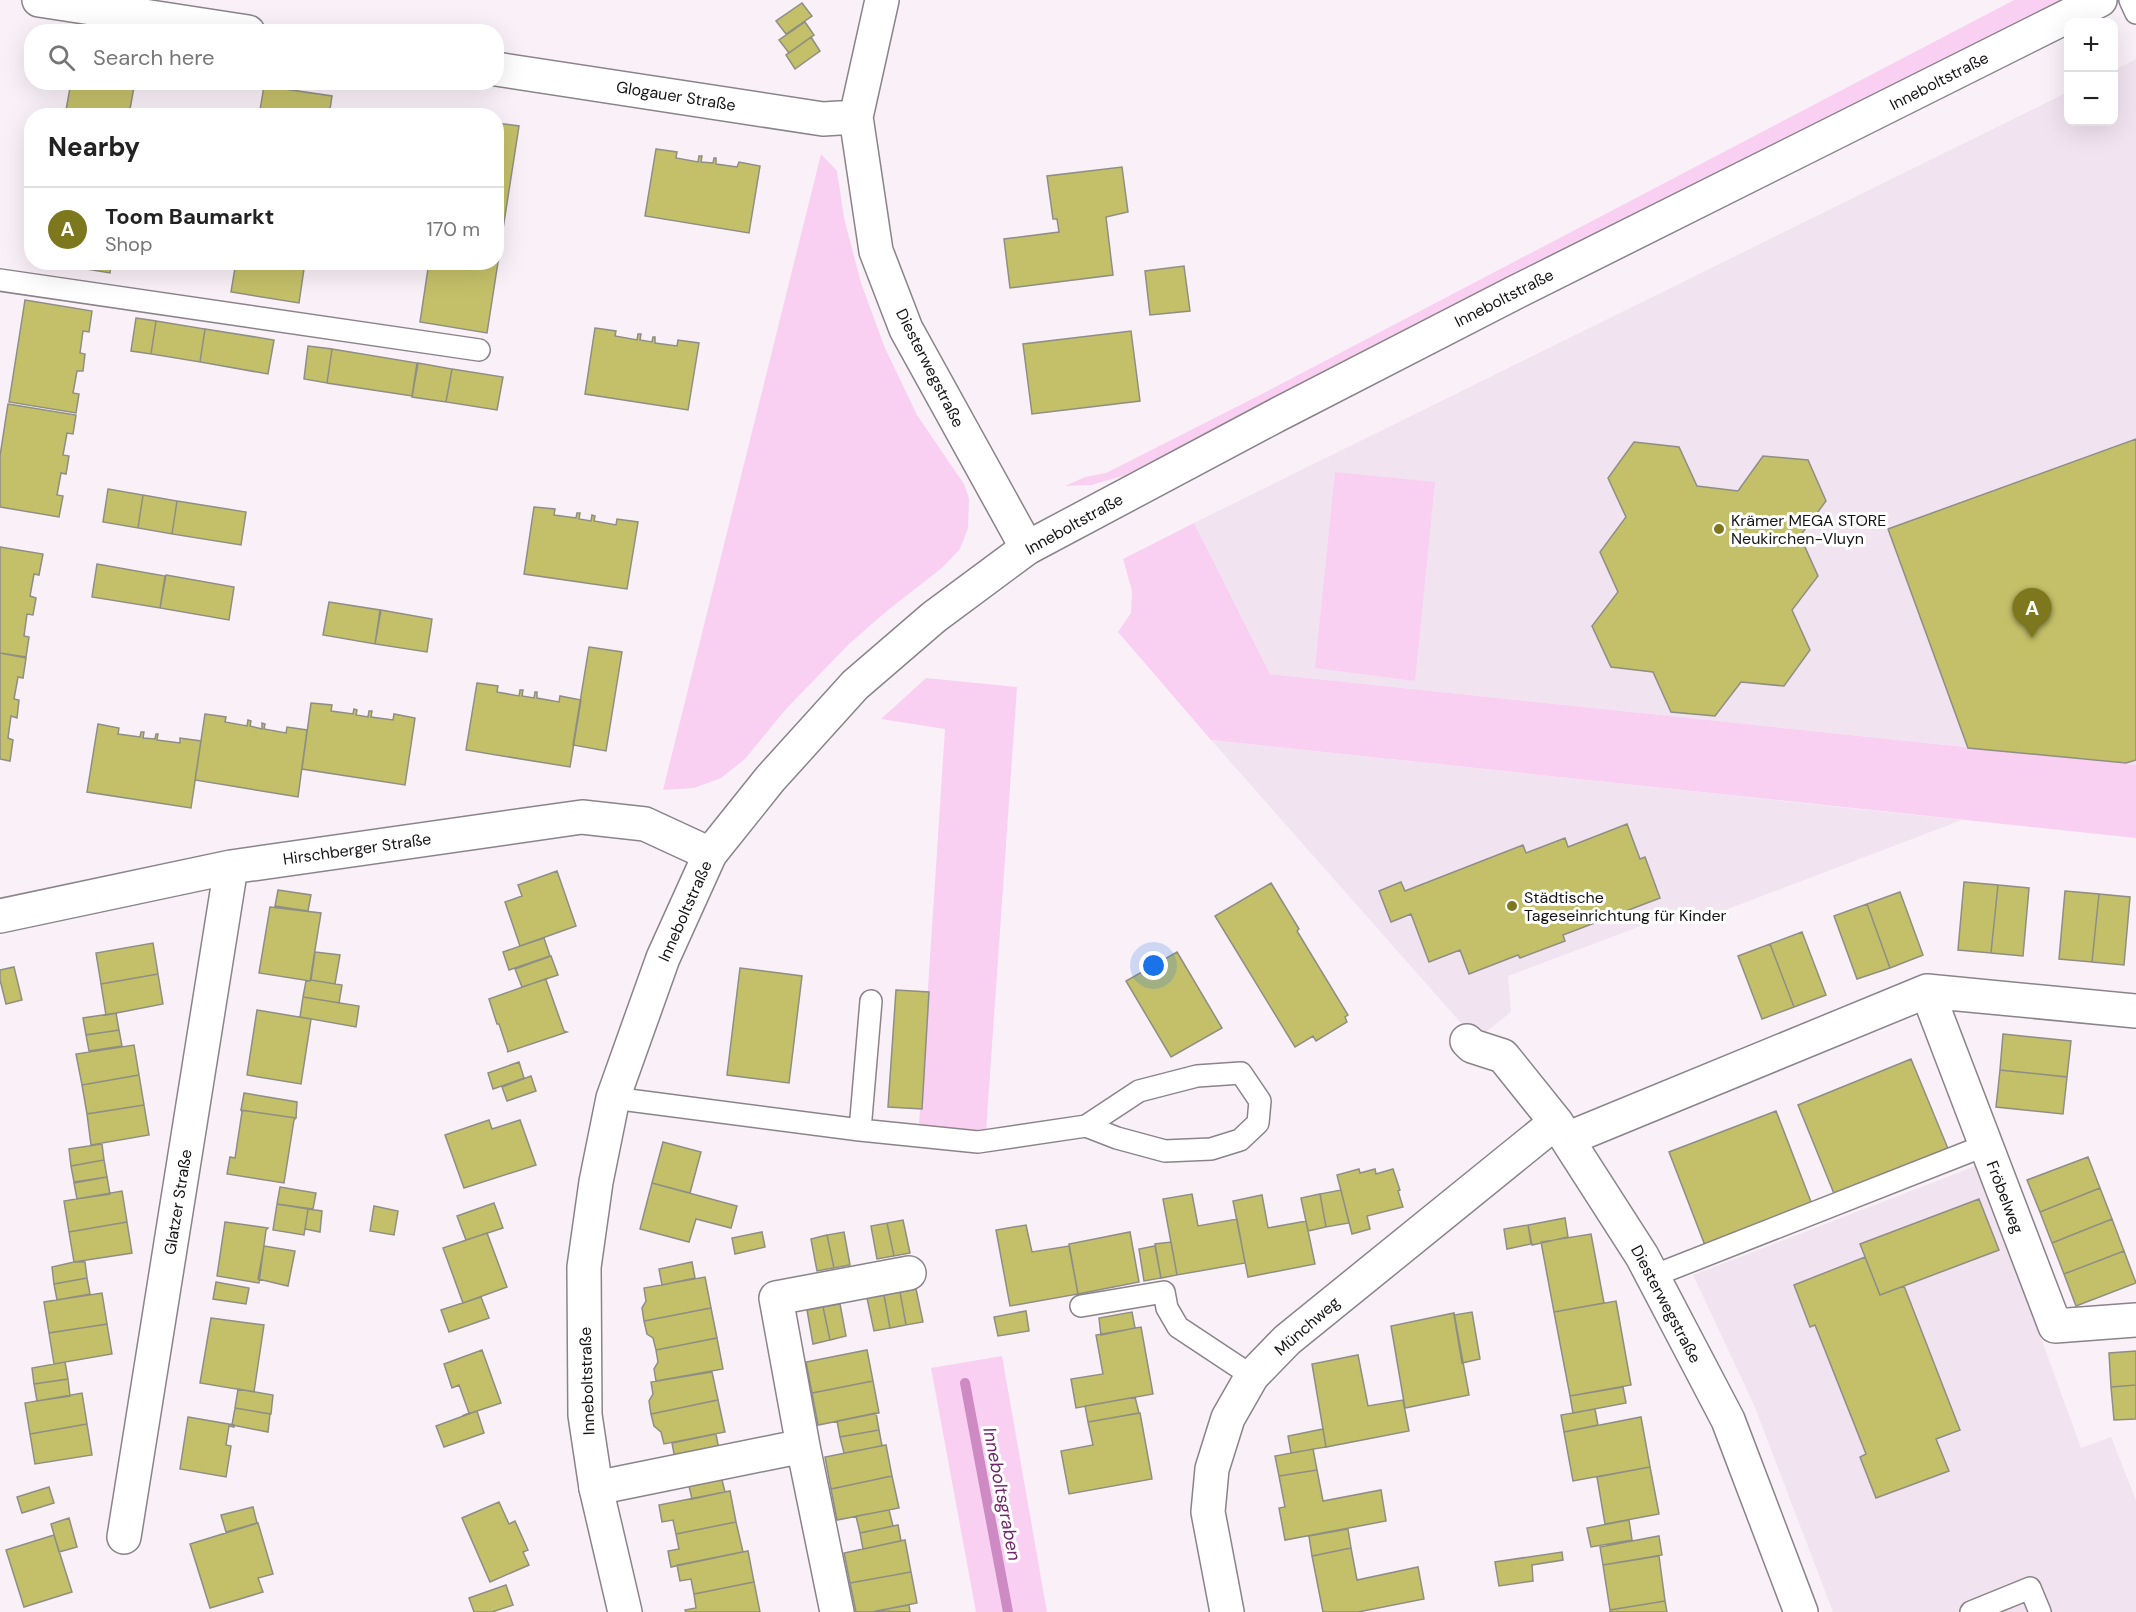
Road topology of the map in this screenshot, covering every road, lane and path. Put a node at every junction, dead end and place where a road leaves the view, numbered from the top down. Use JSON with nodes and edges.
{"nodes":[{"id":1,"x":39,"y":0,"type":"edge"},
{"id":2,"x":882,"y":0,"type":"edge"},
{"id":3,"x":2100,"y":0,"type":"edge"},
{"id":4,"x":2130,"y":0,"type":"edge"},
{"id":5,"x":2136,"y":14,"type":"edge"},
{"id":6,"x":196,"y":24,"type":"edge"},
{"id":7,"x":504,"y":70,"type":"edge"},
{"id":8,"x":856,"y":117,"type":"junction"},
{"id":9,"x":0,"y":280,"type":"edge"},
{"id":10,"x":479,"y":350,"type":"dead end"},
{"id":11,"x":1027,"y":548,"type":"junction"},
{"id":12,"x":710,"y":854,"type":"junction"},
{"id":13,"x":231,"y":867,"type":"junction"},
{"id":14,"x":0,"y":916,"type":"edge"},
{"id":15,"x":1927,"y":991,"type":"junction"},
{"id":16,"x":872,"y":1001,"type":"dead end"},
{"id":17,"x":2136,"y":1011,"type":"edge"},
{"id":18,"x":1467,"y":1041,"type":"dead end"},
{"id":19,"x":613,"y":1098,"type":"junction"},
{"id":20,"x":1086,"y":1126,"type":"junction"},
{"id":21,"x":860,"y":1130,"type":"junction"},
{"id":22,"x":1562,"y":1130,"type":"junction"},
{"id":23,"x":1985,"y":1143,"type":"junction"},
{"id":24,"x":909,"y":1273,"type":"dead end"},
{"id":25,"x":1653,"y":1276,"type":"junction"},
{"id":26,"x":1081,"y":1306,"type":"dead end"},
{"id":27,"x":2136,"y":1320,"type":"edge"},
{"id":28,"x":1252,"y":1376,"type":"junction"},
{"id":29,"x":803,"y":1446,"type":"junction"},
{"id":30,"x":596,"y":1488,"type":"junction"},
{"id":31,"x":124,"y":1537,"type":"dead end"},
{"id":32,"x":626,"y":1612,"type":"edge"},
{"id":33,"x":837,"y":1612,"type":"edge"},
{"id":34,"x":1227,"y":1612,"type":"edge"},
{"id":35,"x":1801,"y":1612,"type":"edge"},
{"id":36,"x":1971,"y":1612,"type":"edge"},
{"id":37,"x":2040,"y":1612,"type":"edge"}],
"edges":[{"from":1,"to":6,"type":"street"},
{"from":2,"to":8,"type":"street","name":"Diesterwegstraße"},
{"from":3,"to":11,"type":"street","name":"Inneboltstraße"},
{"from":4,"to":5,"type":"lane"},
{"from":7,"to":8,"type":"street","name":"Glogauer Straße"},
{"from":8,"to":11,"type":"street","name":"Diesterwegstraße"},
{"from":9,"to":10,"type":"lane"},
{"from":11,"to":12,"type":"street","name":"Inneboltstraße"},
{"from":12,"to":13,"type":"street","name":"Hirschberger Straße"},
{"from":12,"to":19,"type":"street","name":"Inneboltstraße"},
{"from":13,"to":14,"type":"street","name":"Hirschberger Straße"},
{"from":13,"to":31,"type":"street","name":"Glatzer Straße"},
{"from":15,"to":17,"type":"street"},
{"from":15,"to":22,"type":"street"},
{"from":15,"to":23,"type":"street","name":"Fröbelweg"},
{"from":16,"to":21,"type":"lane"},
{"from":18,"to":22,"type":"street","name":"Diesterwegstraße"},
{"from":19,"to":21,"type":"lane"},
{"from":19,"to":30,"type":"street","name":"Inneboltstraße"},
{"from":20,"to":20,"type":"lane"},
{"from":20,"to":21,"type":"lane"},
{"from":22,"to":25,"type":"street","name":"Diesterwegstraße"},
{"from":22,"to":28,"type":"street","name":"Münchweg"},
{"from":23,"to":25,"type":"lane"},
{"from":23,"to":27,"type":"street","name":"Fröbelweg"},
{"from":24,"to":29,"type":"street"},
{"from":25,"to":35,"type":"street","name":"Diesterwegstraße"},
{"from":26,"to":28,"type":"lane"},
{"from":28,"to":34,"type":"street","name":"Münchweg"},
{"from":29,"to":30,"type":"street"},
{"from":29,"to":33,"type":"street"},
{"from":30,"to":32,"type":"street","name":"Inneboltstraße"},
{"from":36,"to":37,"type":"lane"}]}
